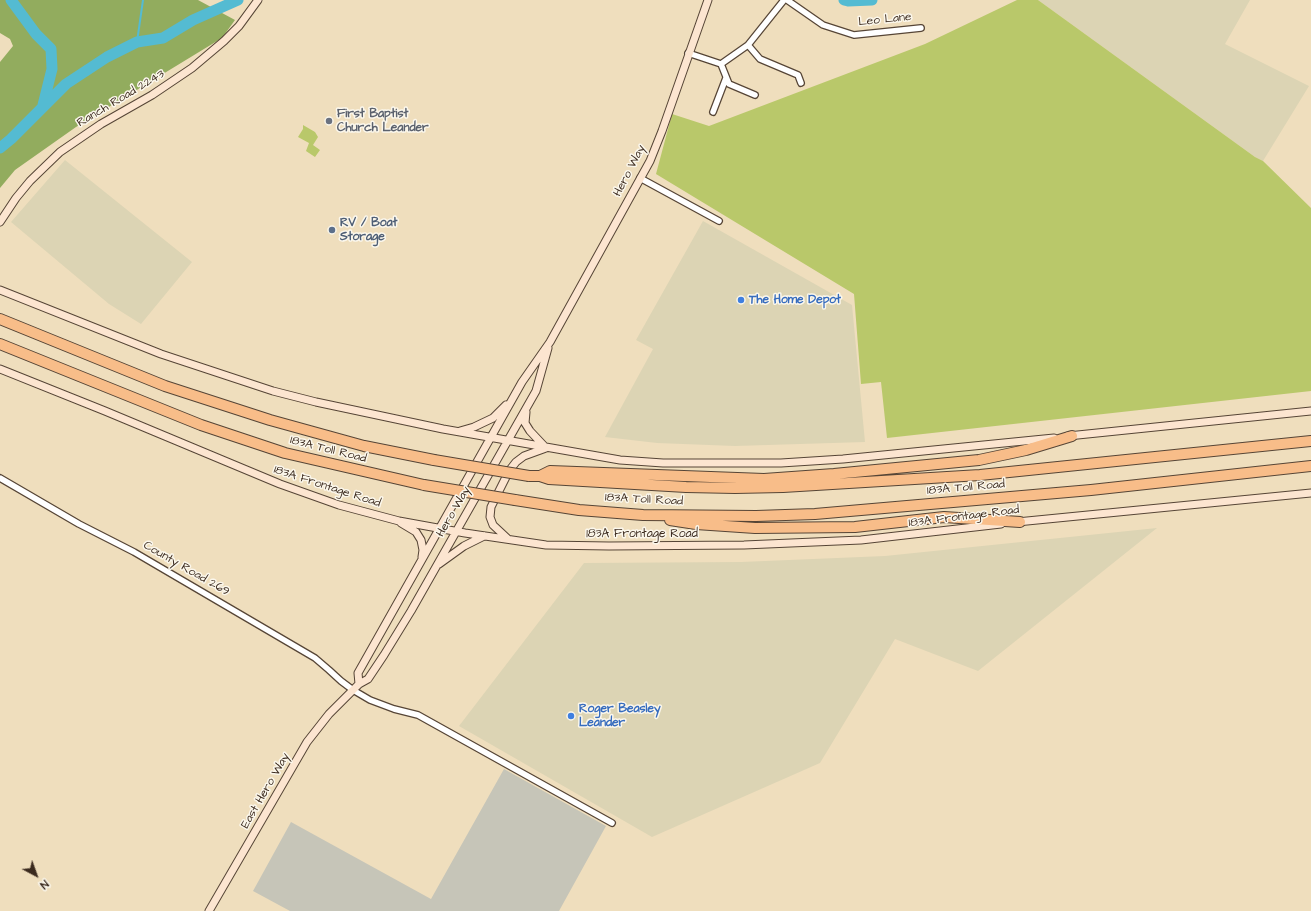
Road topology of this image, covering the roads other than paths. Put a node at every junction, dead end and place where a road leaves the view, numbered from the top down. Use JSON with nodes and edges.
{"nodes":[{"id":1,"x":258,"y":0,"type":"edge"},
{"id":2,"x":708,"y":0,"type":"edge"},
{"id":3,"x":784,"y":0,"type":"edge"},
{"id":4,"x":787,"y":0,"type":"edge"},
{"id":5,"x":922,"y":28,"type":"dead end"},
{"id":6,"x":748,"y":45,"type":"junction"},
{"id":7,"x":688,"y":53,"type":"junction"},
{"id":8,"x":721,"y":64,"type":"junction"},
{"id":9,"x":726,"y":78,"type":"junction"},
{"id":10,"x":801,"y":83,"type":"dead end"},
{"id":11,"x":755,"y":95,"type":"dead end"},
{"id":12,"x":713,"y":112,"type":"dead end"},
{"id":13,"x":640,"y":178,"type":"junction"},
{"id":14,"x":719,"y":221,"type":"dead end"},
{"id":15,"x":0,"y":222,"type":"edge"},
{"id":16,"x":2,"y":290,"type":"edge"},
{"id":17,"x":0,"y":319,"type":"edge"},
{"id":18,"x":550,"y":342,"type":"junction"},
{"id":19,"x":0,"y":344,"type":"edge"},
{"id":20,"x":0,"y":370,"type":"edge"},
{"id":21,"x":522,"y":382,"type":"junction"},
{"id":22,"x":527,"y":405,"type":"junction"},
{"id":23,"x":1311,"y":411,"type":"edge"},
{"id":24,"x":457,"y":431,"type":"junction"},
{"id":25,"x":1072,"y":436,"type":"junction"},
{"id":26,"x":491,"y":438,"type":"junction"},
{"id":27,"x":507,"y":441,"type":"junction"},
{"id":28,"x":1311,"y":441,"type":"edge"},
{"id":29,"x":546,"y":448,"type":"junction"},
{"id":30,"x":1311,"y":466,"type":"edge"},
{"id":31,"x":540,"y":476,"type":"junction"},
{"id":32,"x":0,"y":478,"type":"edge"},
{"id":33,"x":1311,"y":493,"type":"edge"},
{"id":34,"x":643,"y":515,"type":"junction"},
{"id":35,"x":399,"y":521,"type":"junction"},
{"id":36,"x":1020,"y":522,"type":"junction"},
{"id":37,"x":440,"y":528,"type":"junction"},
{"id":38,"x":456,"y":531,"type":"junction"},
{"id":39,"x":484,"y":536,"type":"junction"},
{"id":40,"x":509,"y":540,"type":"junction"},
{"id":41,"x":421,"y":563,"type":"junction"},
{"id":42,"x":436,"y":566,"type":"junction"},
{"id":43,"x":359,"y":684,"type":"junction"},
{"id":44,"x":353,"y":690,"type":"junction"},
{"id":45,"x":612,"y":823,"type":"dead end"},
{"id":46,"x":208,"y":911,"type":"edge"}],
"edges":[{"from":1,"to":15,"type":"main road","name":"Ranch Road 2243"},
{"from":2,"to":7,"type":"main road","name":"Hero Way"},
{"from":3,"to":6,"type":"street"},
{"from":4,"to":5,"type":"street","name":"Leo Lane"},
{"from":6,"to":8,"type":"street"},
{"from":6,"to":10,"type":"street"},
{"from":7,"to":8,"type":"street"},
{"from":7,"to":13,"type":"main road","name":"Hero Way"},
{"from":8,"to":9,"type":"street"},
{"from":9,"to":11,"type":"street"},
{"from":9,"to":12,"type":"street"},
{"from":13,"to":14,"type":"street"},
{"from":13,"to":18,"type":"main road","name":"Hero Way"},
{"from":16,"to":24,"type":"main road"},
{"from":17,"to":31,"type":"highway","name":"183A Toll Road","bridge":true},
{"from":18,"to":21,"type":"main road","name":"Hero Way"},
{"from":18,"to":22,"type":"main road","name":"Hero Way"},
{"from":19,"to":34,"type":"highway","name":"183A Toll Road","bridge":true},
{"from":20,"to":35,"type":"main road","name":"183A Frontage Road"},
{"from":21,"to":24,"type":"main road"},
{"from":21,"to":26,"type":"main road","name":"Hero Way"},
{"from":22,"to":27,"type":"main road","name":"Hero Way"},
{"from":22,"to":29,"type":"main road"},
{"from":23,"to":25,"type":"main road"},
{"from":24,"to":26,"type":"main road"},
{"from":25,"to":29,"type":"main road"},
{"from":25,"to":31,"type":"highway"},
{"from":26,"to":27,"type":"main road"},
{"from":26,"to":37,"type":"main road","name":"Hero Way"},
{"from":27,"to":29,"type":"main road"},
{"from":27,"to":38,"type":"main road","name":"Hero Way"},
{"from":28,"to":31,"type":"highway","name":"183A Toll Road"},
{"from":29,"to":40,"type":"main road"},
{"from":30,"to":34,"type":"highway","name":"183A Toll Road"},
{"from":32,"to":44,"type":"street","name":"County Road 269"},
{"from":33,"to":36,"type":"main road","name":"183A Frontage Road"},
{"from":34,"to":36,"type":"highway"},
{"from":35,"to":37,"type":"main road","name":"183A Frontage Road"},
{"from":35,"to":41,"type":"main road"},
{"from":36,"to":40,"type":"main road","name":"183A Frontage Road"},
{"from":37,"to":38,"type":"main road","name":"183A Frontage Road"},
{"from":37,"to":41,"type":"main road","name":"Hero Way"},
{"from":38,"to":39,"type":"main road","name":"183A Frontage Road"},
{"from":38,"to":42,"type":"main road","name":"Hero Way"},
{"from":39,"to":40,"type":"main road","name":"183A Frontage Road"},
{"from":39,"to":42,"type":"main road"},
{"from":41,"to":43,"type":"main road","name":"Hero Way"},
{"from":42,"to":43,"type":"main road","name":"Hero Way"},
{"from":43,"to":44,"type":"main road","name":"Hero Way"},
{"from":44,"to":45,"type":"street","name":"County Road 269"},
{"from":44,"to":46,"type":"main road","name":"East Hero Way"}]}
